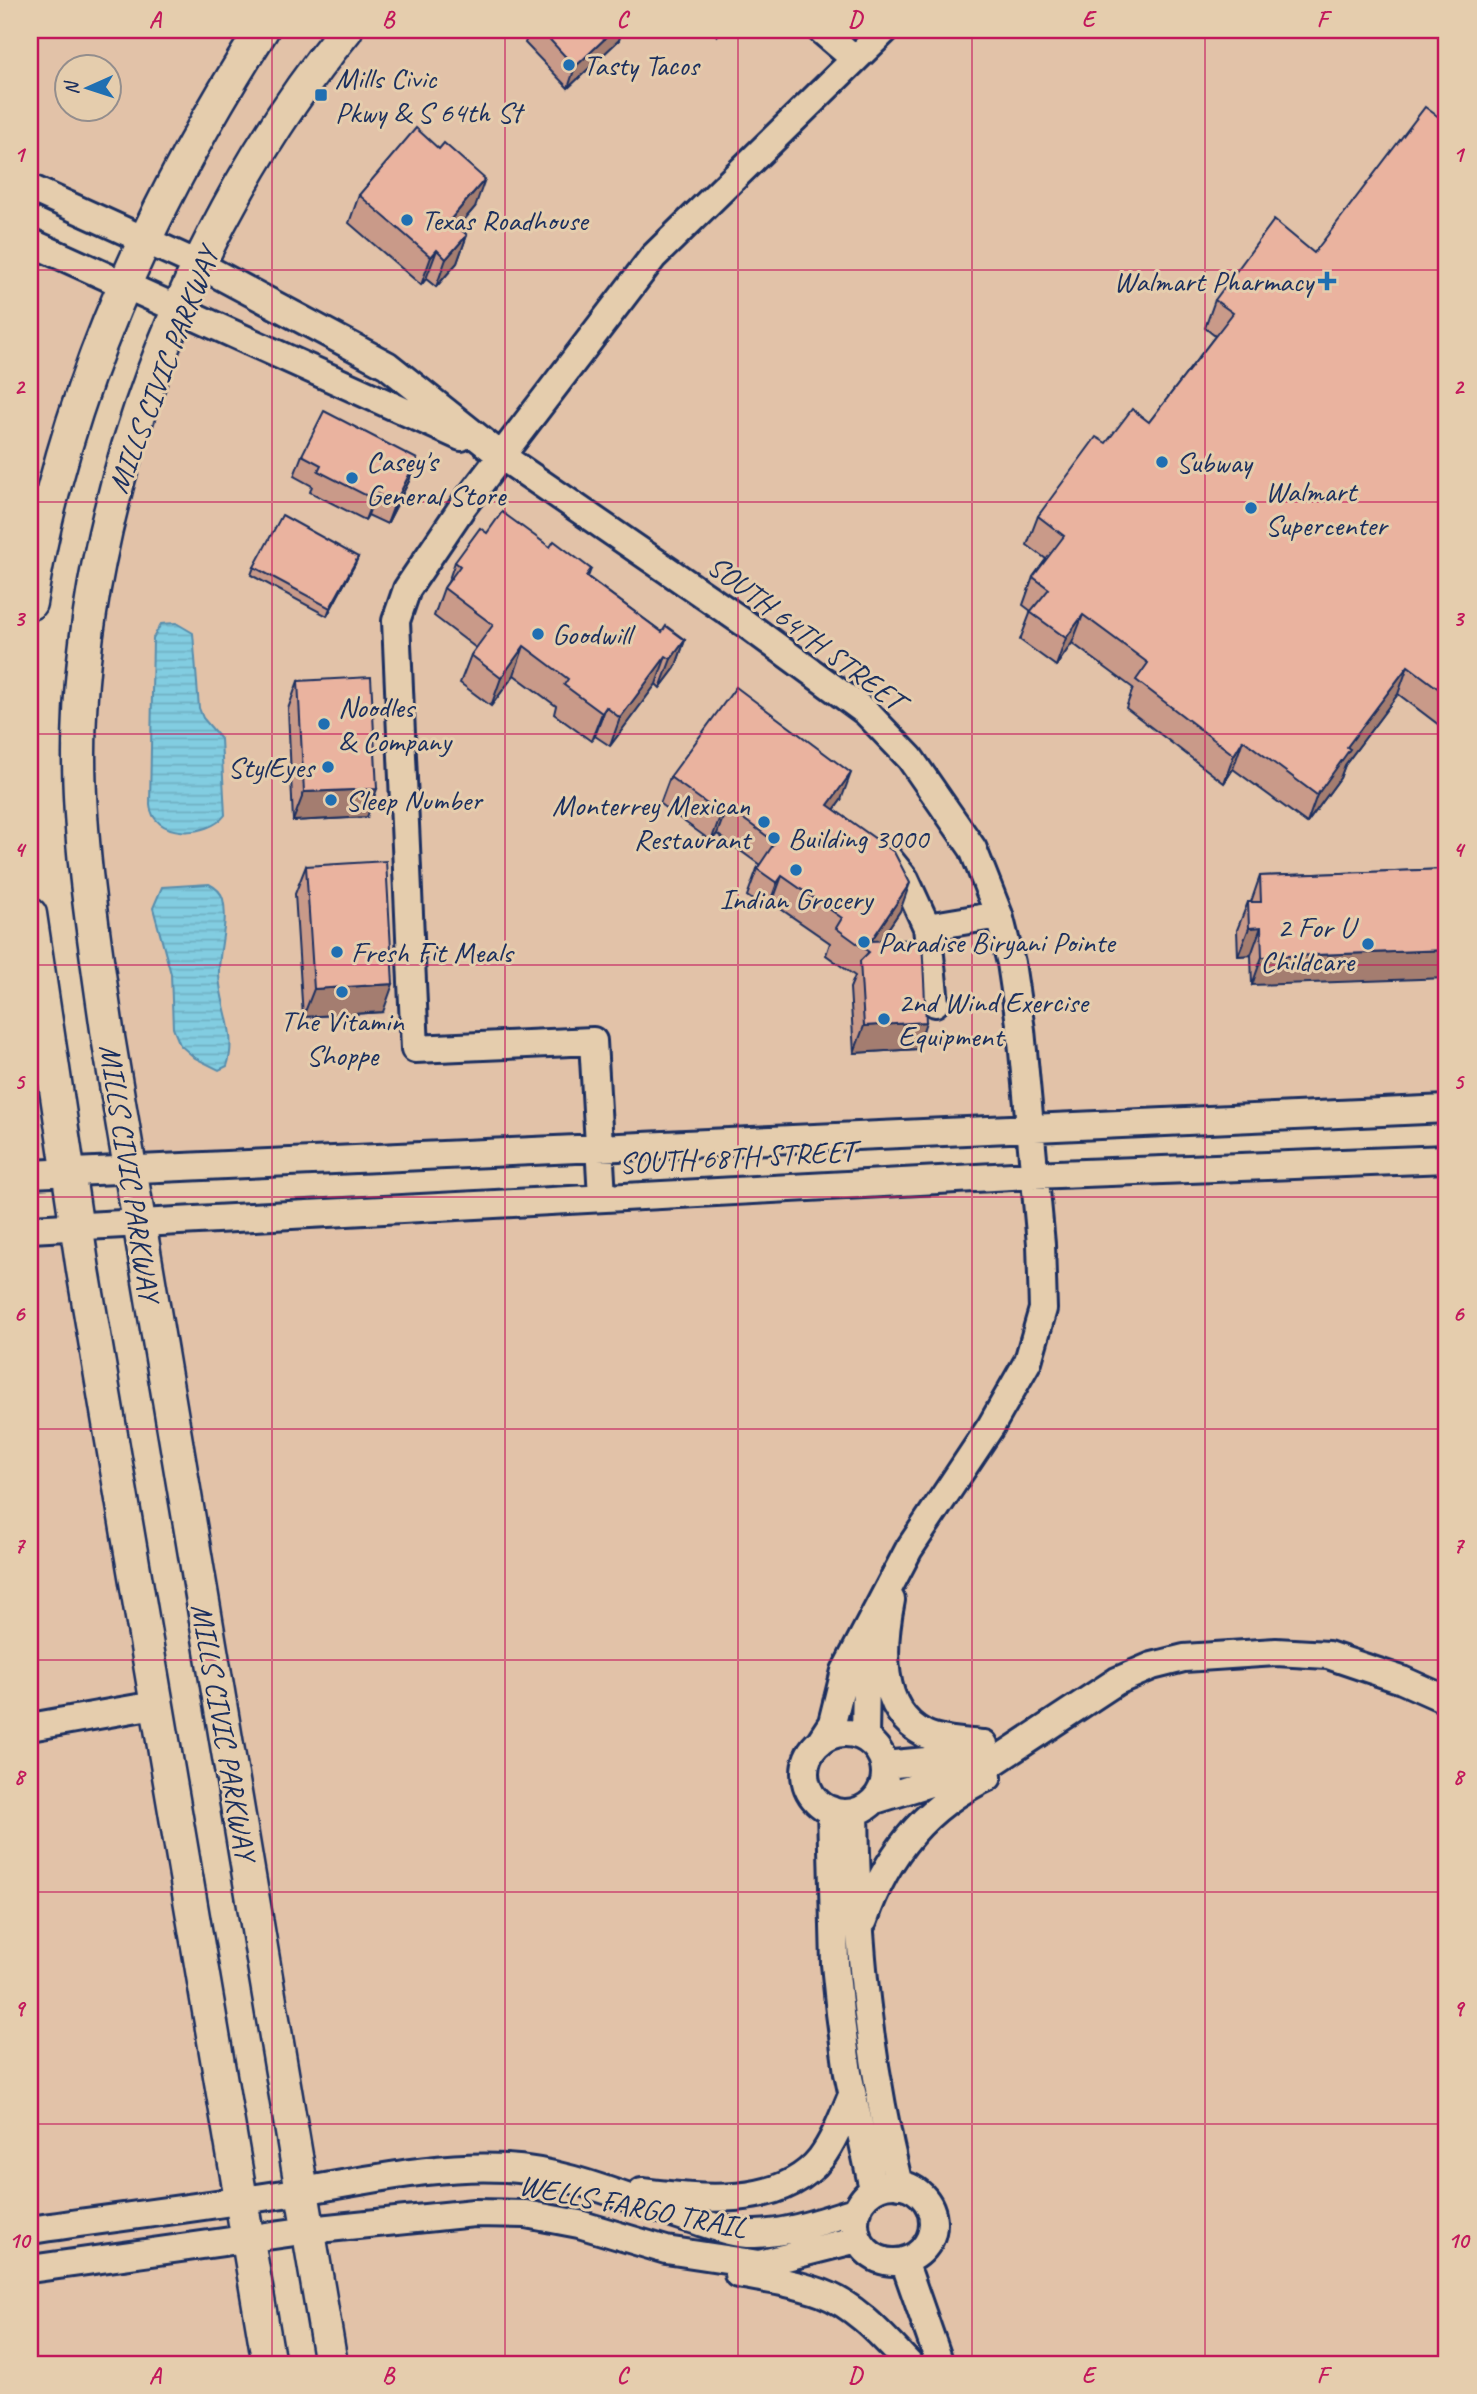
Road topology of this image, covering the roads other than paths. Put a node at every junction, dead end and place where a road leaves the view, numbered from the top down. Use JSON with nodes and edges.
{"nodes":[{"id":1,"x":262,"y":30,"type":"edge"},
{"id":2,"x":346,"y":30,"type":"edge"},
{"id":3,"x":821,"y":30,"type":"edge"},
{"id":4,"x":885,"y":30,"type":"edge"},
{"id":5,"x":855,"y":59,"type":"junction"},
{"id":6,"x":30,"y":188,"type":"edge"},
{"id":7,"x":143,"y":241,"type":"junction"},
{"id":8,"x":30,"y":242,"type":"edge"},
{"id":9,"x":200,"y":265,"type":"junction"},
{"id":10,"x":125,"y":284,"type":"junction"},
{"id":11,"x":181,"y":308,"type":"junction"},
{"id":12,"x":500,"y":455,"type":"junction"},
{"id":13,"x":33,"y":560,"type":"edge"},
{"id":14,"x":30,"y":603,"type":"edge"},
{"id":15,"x":870,"y":840,"type":"edge"},
{"id":16,"x":30,"y":914,"type":"edge"},
{"id":17,"x":999,"y":915,"type":"junction"},
{"id":18,"x":927,"y":927,"type":"junction"},
{"id":19,"x":935,"y":1003,"type":"dead end"},
{"id":20,"x":1447,"y":1109,"type":"edge"},
{"id":21,"x":1029,"y":1126,"type":"junction"},
{"id":22,"x":599,"y":1146,"type":"junction"},
{"id":23,"x":1447,"y":1159,"type":"edge"},
{"id":24,"x":129,"y":1168,"type":"junction"},
{"id":25,"x":67,"y":1172,"type":"junction"},
{"id":26,"x":30,"y":1174,"type":"edge"},
{"id":27,"x":1032,"y":1175,"type":"junction"},
{"id":28,"x":602,"y":1198,"type":"junction"},
{"id":29,"x":137,"y":1221,"type":"junction"},
{"id":30,"x":76,"y":1227,"type":"junction"},
{"id":31,"x":30,"y":1229,"type":"edge"},
{"id":32,"x":894,"y":1581,"type":"junction"},
{"id":33,"x":1447,"y":1700,"type":"edge"},
{"id":34,"x":155,"y":1705,"type":"junction"},
{"id":35,"x":30,"y":1727,"type":"edge"},
{"id":36,"x":1041,"y":1730,"type":"junction"},
{"id":37,"x":865,"y":1738,"type":"junction"},
{"id":38,"x":819,"y":1743,"type":"junction"},
{"id":39,"x":984,"y":1744,"type":"junction"},
{"id":40,"x":884,"y":1765,"type":"junction"},
{"id":41,"x":854,"y":1807,"type":"junction"},
{"id":42,"x":859,"y":1935,"type":"junction"},
{"id":43,"x":852,"y":2095,"type":"junction"},
{"id":44,"x":590,"y":2186,"type":"junction"},
{"id":45,"x":302,"y":2191,"type":"junction"},
{"id":46,"x":877,"y":2195,"type":"junction"},
{"id":47,"x":242,"y":2200,"type":"junction"},
{"id":48,"x":30,"y":2230,"type":"edge"},
{"id":49,"x":309,"y":2230,"type":"junction"},
{"id":50,"x":248,"y":2239,"type":"junction"},
{"id":51,"x":858,"y":2239,"type":"junction"},
{"id":52,"x":666,"y":2250,"type":"junction"},
{"id":53,"x":904,"y":2261,"type":"junction"},
{"id":54,"x":30,"y":2269,"type":"edge"},
{"id":55,"x":269,"y":2364,"type":"edge"},
{"id":56,"x":331,"y":2364,"type":"edge"},
{"id":57,"x":909,"y":2364,"type":"edge"},
{"id":58,"x":940,"y":2364,"type":"edge"}],
"edges":[{"from":1,"to":7,"type":"main road","name":"MILLS CIVIC PARKWAY"},
{"from":2,"to":9,"type":"main road","name":"MILLS CIVIC PARKWAY"},
{"from":3,"to":5,"type":"street"},
{"from":4,"to":5,"type":"street"},
{"from":5,"to":12,"type":"street"},
{"from":6,"to":7,"type":"street","name":"SOUTH 64TH STREET"},
{"from":7,"to":9,"type":"street","name":"SOUTH 64TH STREET"},
{"from":7,"to":10,"type":"main road","name":"MILLS CIVIC PARKWAY"},
{"from":8,"to":10,"type":"street","name":"SOUTH 64TH STREET"},
{"from":9,"to":11,"type":"main road","name":"MILLS CIVIC PARKWAY"},
{"from":9,"to":12,"type":"street","name":"SOUTH 64TH STREET"},
{"from":10,"to":11,"type":"street","name":"SOUTH 64TH STREET"},
{"from":10,"to":13,"type":"main road","name":"MILLS CIVIC PARKWAY"},
{"from":11,"to":12,"type":"street","name":"SOUTH 64TH STREET"},
{"from":11,"to":24,"type":"main road","name":"MILLS CIVIC PARKWAY"},
{"from":12,"to":17,"type":"street","name":"SOUTH 64TH STREET"},
{"from":12,"to":22,"type":"street"},
{"from":13,"to":14,"type":"main road","name":"MILLS CIVIC PARKWAY"},
{"from":15,"to":18,"type":"street"},
{"from":16,"to":25,"type":"main road","name":"MILLS CIVIC PARKWAY"},
{"from":17,"to":18,"type":"street"},
{"from":17,"to":21,"type":"street","name":"SOUTH 64TH STREET"},
{"from":18,"to":19,"type":"street"},
{"from":20,"to":21,"type":"street","name":"SOUTH 68TH STREET"},
{"from":21,"to":22,"type":"street","name":"SOUTH 68TH STREET"},
{"from":21,"to":27,"type":"street","name":"SOUTH 64TH STREET"},
{"from":22,"to":24,"type":"street","name":"SOUTH 68TH STREET"},
{"from":22,"to":28,"type":"street"},
{"from":23,"to":27,"type":"street","name":"SOUTH 68TH STREET"},
{"from":24,"to":25,"type":"street","name":"SOUTH 68TH STREET"},
{"from":24,"to":29,"type":"main road","name":"MILLS CIVIC PARKWAY"},
{"from":25,"to":26,"type":"street","name":"SOUTH 68TH STREET"},
{"from":25,"to":30,"type":"main road","name":"MILLS CIVIC PARKWAY"},
{"from":27,"to":28,"type":"street","name":"SOUTH 68TH STREET"},
{"from":27,"to":32,"type":"street","name":"SOUTH 64TH STREET"},
{"from":28,"to":29,"type":"street","name":"SOUTH 68TH STREET"},
{"from":29,"to":30,"type":"street","name":"SOUTH 68TH STREET"},
{"from":29,"to":45,"type":"main road","name":"MILLS CIVIC PARKWAY"},
{"from":30,"to":31,"type":"street","name":"SOUTH 68TH STREET"},
{"from":30,"to":34,"type":"main road","name":"MILLS CIVIC PARKWAY"},
{"from":32,"to":37,"type":"street"},
{"from":32,"to":38,"type":"street"},
{"from":32,"to":39,"type":"street"},
{"from":33,"to":36,"type":"street"},
{"from":34,"to":35,"type":"street"},
{"from":34,"to":47,"type":"main road","name":"MILLS CIVIC PARKWAY"},
{"from":36,"to":39,"type":"street"},
{"from":36,"to":41,"type":"street"},
{"from":36,"to":42,"type":"street"},
{"from":37,"to":38,"type":"street"},
{"from":37,"to":40,"type":"street"},
{"from":38,"to":41,"type":"street"},
{"from":39,"to":40,"type":"street"},
{"from":40,"to":41,"type":"street"},
{"from":41,"to":42,"type":"street"},
{"from":41,"to":43,"type":"street"},
{"from":42,"to":46,"type":"street"},
{"from":43,"to":44,"type":"street"},
{"from":43,"to":46,"type":"street"},
{"from":44,"to":45,"type":"street","name":"WELLS FARGO TRAIL"},
{"from":44,"to":46,"type":"street","name":"WELLS FARGO TRAIL"},
{"from":45,"to":47,"type":"street","name":"WELLS FARGO TRAIL"},
{"from":45,"to":49,"type":"main road","name":"MILLS CIVIC PARKWAY"},
{"from":46,"to":51,"type":"street"},
{"from":46,"to":53,"type":"street"},
{"from":47,"to":48,"type":"street","name":"WELLS FARGO TRAIL"},
{"from":47,"to":50,"type":"main road","name":"MILLS CIVIC PARKWAY"},
{"from":49,"to":50,"type":"street","name":"WELLS FARGO TRAIL"},
{"from":49,"to":52,"type":"street","name":"WELLS FARGO TRAIL"},
{"from":49,"to":56,"type":"main road","name":"MILLS CIVIC PARKWAY"},
{"from":50,"to":54,"type":"street","name":"WELLS FARGO TRAIL"},
{"from":50,"to":55,"type":"main road","name":"MILLS CIVIC PARKWAY"},
{"from":51,"to":52,"type":"street","name":"WELLS FARGO TRAIL"},
{"from":51,"to":53,"type":"street"},
{"from":52,"to":57,"type":"street"},
{"from":53,"to":58,"type":"street"}]}
